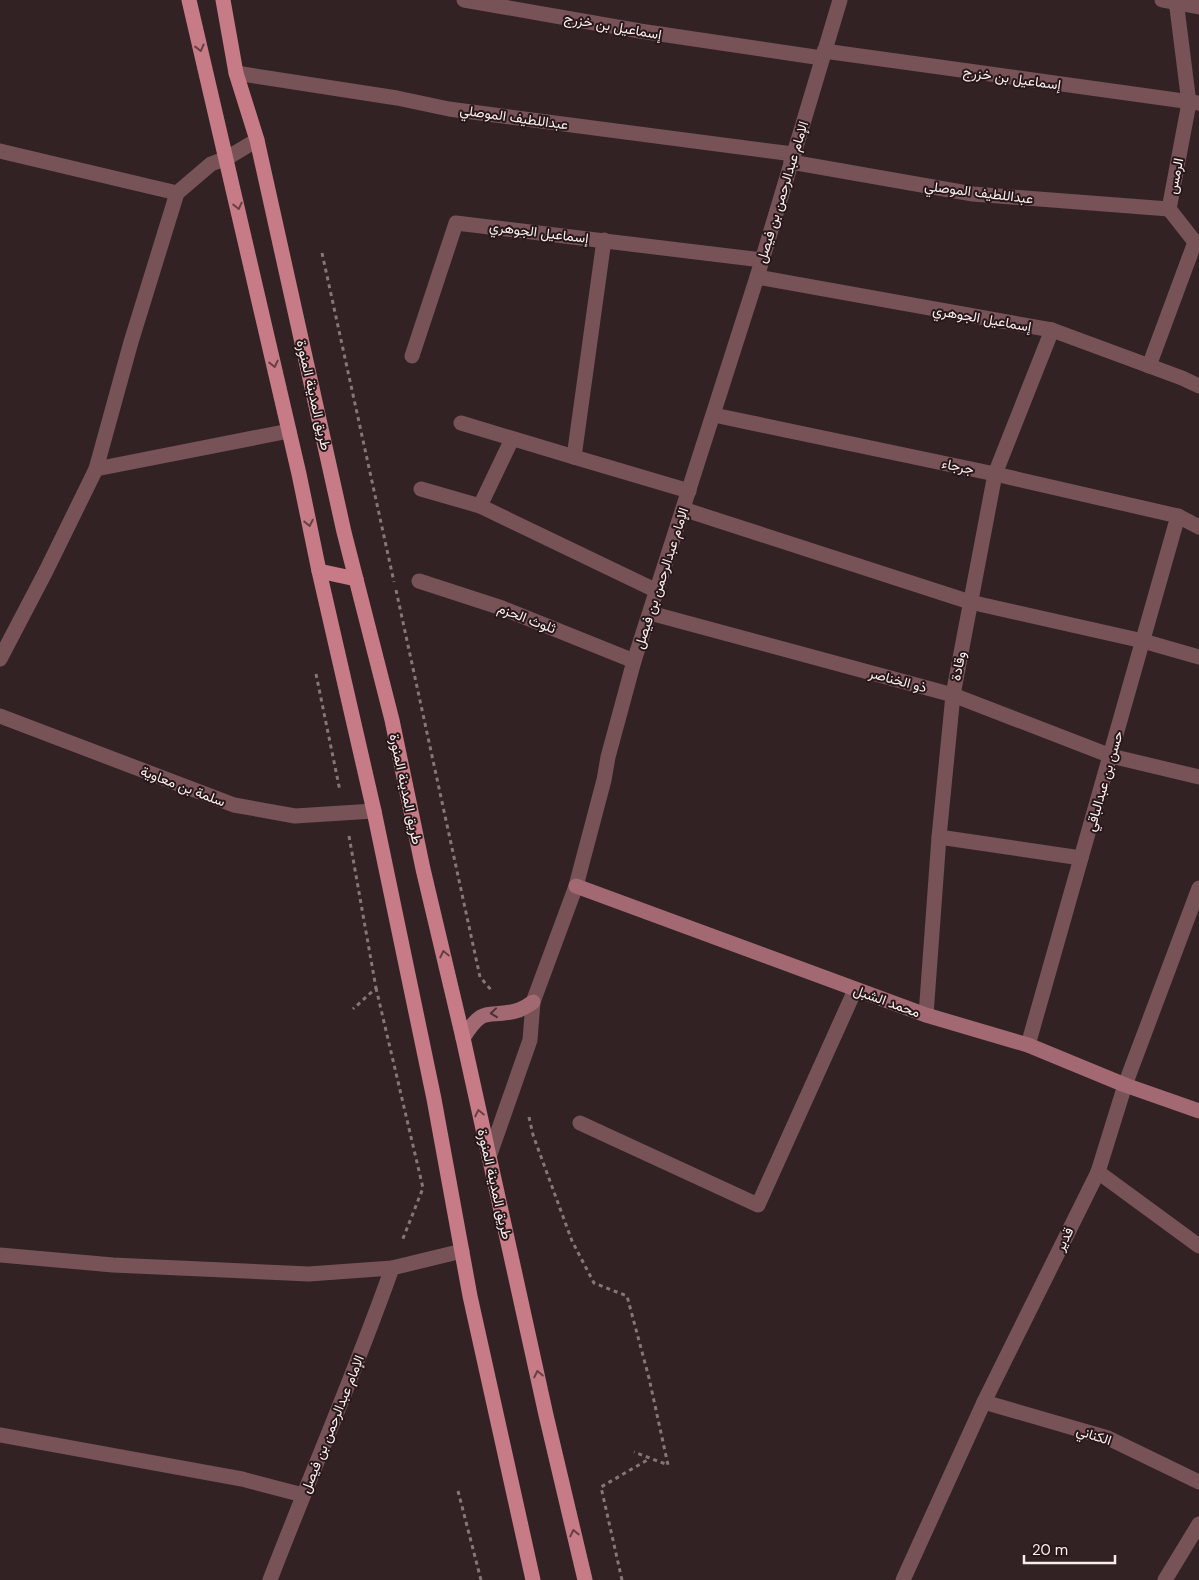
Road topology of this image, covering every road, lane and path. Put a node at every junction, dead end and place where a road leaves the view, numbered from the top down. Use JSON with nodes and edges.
{"nodes":[{"id":1,"x":189,"y":0,"type":"edge"},
{"id":2,"x":223,"y":0,"type":"edge"},
{"id":3,"x":464,"y":0,"type":"edge"},
{"id":4,"x":840,"y":0,"type":"edge"},
{"id":5,"x":1171,"y":1,"type":"edge"},
{"id":6,"x":1199,"y":8,"type":"edge"},
{"id":7,"x":823,"y":55,"type":"junction"},
{"id":8,"x":236,"y":74,"type":"junction"},
{"id":9,"x":1194,"y":103,"type":"edge"},
{"id":10,"x":257,"y":140,"type":"junction"},
{"id":11,"x":0,"y":151,"type":"edge"},
{"id":12,"x":227,"y":158,"type":"junction"},
{"id":13,"x":792,"y":158,"type":"junction"},
{"id":14,"x":177,"y":193,"type":"junction"},
{"id":15,"x":1169,"y":208,"type":"junction"},
{"id":16,"x":604,"y":240,"type":"junction"},
{"id":17,"x":1197,"y":243,"type":"edge"},
{"id":18,"x":322,"y":252,"type":"dead end"},
{"id":19,"x":762,"y":260,"type":"junction"},
{"id":20,"x":757,"y":277,"type":"junction"},
{"id":21,"x":1052,"y":330,"type":"junction"},
{"id":22,"x":412,"y":356,"type":"dead end"},
{"id":23,"x":1149,"y":366,"type":"junction"},
{"id":24,"x":1199,"y":386,"type":"edge"},
{"id":25,"x":714,"y":414,"type":"junction"},
{"id":26,"x":461,"y":423,"type":"dead end"},
{"id":27,"x":289,"y":430,"type":"junction"},
{"id":28,"x":512,"y":439,"type":"junction"},
{"id":29,"x":574,"y":457,"type":"junction"},
{"id":30,"x":96,"y":469,"type":"junction"},
{"id":31,"x":995,"y":474,"type":"junction"},
{"id":32,"x":421,"y":489,"type":"dead end"},
{"id":33,"x":689,"y":491,"type":"junction"},
{"id":34,"x":480,"y":506,"type":"junction"},
{"id":35,"x":683,"y":509,"type":"junction"},
{"id":36,"x":1178,"y":516,"type":"junction"},
{"id":37,"x":1199,"y":526,"type":"edge"},
{"id":38,"x":319,"y":571,"type":"junction"},
{"id":39,"x":356,"y":579,"type":"junction"},
{"id":40,"x":419,"y":581,"type":"dead end"},
{"id":41,"x":657,"y":592,"type":"junction"},
{"id":42,"x":970,"y":602,"type":"junction"},
{"id":43,"x":650,"y":613,"type":"junction"},
{"id":44,"x":1143,"y":641,"type":"junction"},
{"id":45,"x":1199,"y":657,"type":"edge"},
{"id":46,"x":0,"y":659,"type":"edge"},
{"id":47,"x":634,"y":661,"type":"junction"},
{"id":48,"x":953,"y":695,"type":"junction"},
{"id":49,"x":0,"y":716,"type":"edge"},
{"id":50,"x":1111,"y":756,"type":"junction"},
{"id":51,"x":1199,"y":778,"type":"edge"},
{"id":52,"x":374,"y":811,"type":"junction"},
{"id":53,"x":939,"y":837,"type":"junction"},
{"id":54,"x":1081,"y":858,"type":"junction"},
{"id":55,"x":576,"y":886,"type":"junction"},
{"id":56,"x":1199,"y":888,"type":"edge"},
{"id":57,"x":376,"y":988,"type":"dead end"},
{"id":58,"x":855,"y":990,"type":"junction"},
{"id":59,"x":498,"y":998,"type":"dead end"},
{"id":60,"x":533,"y":1002,"type":"junction"},
{"id":61,"x":926,"y":1015,"type":"junction"},
{"id":62,"x":464,"y":1038,"type":"junction"},
{"id":63,"x":1028,"y":1045,"type":"junction"},
{"id":64,"x":1126,"y":1086,"type":"junction"},
{"id":65,"x":1199,"y":1112,"type":"edge"},
{"id":66,"x":580,"y":1124,"type":"dead end"},
{"id":67,"x":533,"y":1136,"type":"dead end"},
{"id":68,"x":489,"y":1158,"type":"junction"},
{"id":69,"x":1098,"y":1172,"type":"junction"},
{"id":70,"x":1199,"y":1246,"type":"edge"},
{"id":71,"x":462,"y":1251,"type":"junction"},
{"id":72,"x":0,"y":1255,"type":"edge"},
{"id":73,"x":392,"y":1268,"type":"junction"},
{"id":74,"x":984,"y":1402,"type":"junction"},
{"id":75,"x":0,"y":1435,"type":"edge"},
{"id":76,"x":634,"y":1452,"type":"dead end"},
{"id":77,"x":650,"y":1458,"type":"junction"},
{"id":78,"x":1199,"y":1482,"type":"edge"},
{"id":79,"x":458,"y":1491,"type":"dead end"},
{"id":80,"x":303,"y":1495,"type":"junction"},
{"id":81,"x":1199,"y":1524,"type":"edge"},
{"id":82,"x":1194,"y":1543,"type":"edge"},
{"id":83,"x":270,"y":1580,"type":"edge"},
{"id":84,"x":481,"y":1580,"type":"edge"},
{"id":85,"x":533,"y":1580,"type":"edge"},
{"id":86,"x":584,"y":1580,"type":"edge"},
{"id":87,"x":622,"y":1580,"type":"edge"},
{"id":88,"x":904,"y":1580,"type":"edge"},
{"id":89,"x":1165,"y":1580,"type":"edge"}],
"edges":[{"from":1,"to":12,"type":"main road","one_way":true},
{"from":2,"to":8,"type":"main road","name":"طريق المدينة المنورة"},
{"from":3,"to":7,"type":"street","name":"إسماعيل بن خزرج"},
{"from":4,"to":7,"type":"street","name":"الإمام عبدالرحمن بن فيصل"},
{"from":5,"to":6,"type":"street"},
{"from":5,"to":9,"type":"street","name":"الرمس"},
{"from":7,"to":9,"type":"street","name":"إسماعيل بن خزرج"},
{"from":7,"to":13,"type":"street","name":"الإمام عبدالرحمن بن فيصل"},
{"from":8,"to":10,"type":"main road","name":"طريق المدينة المنورة"},
{"from":8,"to":13,"type":"street","name":"عبداللطيف الموصلي"},
{"from":9,"to":15,"type":"street","name":"الرمس"},
{"from":10,"to":12,"type":"street"},
{"from":10,"to":39,"type":"main road","name":"طريق المدينة المنورة"},
{"from":11,"to":14,"type":"street"},
{"from":12,"to":14,"type":"street"},
{"from":12,"to":27,"type":"main road","one_way":true},
{"from":13,"to":15,"type":"street","name":"عبداللطيف الموصلي"},
{"from":13,"to":19,"type":"street","name":"الإمام عبدالرحمن بن فيصل"},
{"from":14,"to":30,"type":"street"},
{"from":15,"to":17,"type":"street","name":"الرمس"},
{"from":16,"to":19,"type":"street","name":"إسماعيل الجوهري"},
{"from":16,"to":22,"type":"street","name":"إسماعيل الجوهري"},
{"from":16,"to":29,"type":"street"},
{"from":17,"to":23,"type":"street","name":"الرمس"},
{"from":18,"to":59,"type":"path"},
{"from":19,"to":20,"type":"street","name":"الإمام عبدالرحمن بن فيصل"},
{"from":20,"to":21,"type":"street","name":"إسماعيل الجوهري"},
{"from":20,"to":25,"type":"street","name":"الإمام عبدالرحمن بن فيصل"},
{"from":21,"to":23,"type":"street","name":"إسماعيل الجوهري"},
{"from":21,"to":31,"type":"street","name":"وقادة"},
{"from":23,"to":24,"type":"street","name":"إسماعيل الجوهري"},
{"from":25,"to":31,"type":"street","name":"جرجاء"},
{"from":25,"to":33,"type":"street","name":"الإمام عبدالرحمن بن فيصل"},
{"from":26,"to":28,"type":"street"},
{"from":27,"to":30,"type":"street"},
{"from":27,"to":38,"type":"main road","one_way":true},
{"from":28,"to":29,"type":"street"},
{"from":28,"to":34,"type":"street"},
{"from":29,"to":33,"type":"street"},
{"from":30,"to":46,"type":"street"},
{"from":31,"to":36,"type":"street","name":"جرجاء"},
{"from":31,"to":42,"type":"street","name":"وقادة"},
{"from":32,"to":34,"type":"street"},
{"from":33,"to":35,"type":"street","name":"الإمام عبدالرحمن بن فيصل"},
{"from":34,"to":41,"type":"street"},
{"from":35,"to":41,"type":"street","name":"الإمام عبدالرحمن بن فيصل"},
{"from":35,"to":42,"type":"street"},
{"from":36,"to":37,"type":"street","name":"جرجاء"},
{"from":36,"to":44,"type":"street","name":"حسن بن عبدالباقي"},
{"from":38,"to":39,"type":"main road"},
{"from":38,"to":52,"type":"main road"},
{"from":62,"to":39,"type":"main road","name":"طريق المدينة المنورة","one_way":true},
{"from":40,"to":47,"type":"street","name":"ثلوث الحزم"},
{"from":41,"to":43,"type":"street","name":"الإمام عبدالرحمن بن فيصل"},
{"from":42,"to":44,"type":"street"},
{"from":42,"to":48,"type":"street","name":"وقادة"},
{"from":43,"to":47,"type":"street","name":"الإمام عبدالرحمن بن فيصل"},
{"from":43,"to":48,"type":"street","name":"ذو الخناصر"},
{"from":44,"to":45,"type":"street"},
{"from":44,"to":50,"type":"street","name":"حسن بن عبدالباقي"},
{"from":47,"to":55,"type":"street","name":"الإمام عبدالرحمن بن فيصل"},
{"from":48,"to":50,"type":"street","name":"ذو الخناصر"},
{"from":48,"to":53,"type":"street","name":"وقادة"},
{"from":49,"to":52,"type":"street","name":"سلمة بن معاوية"},
{"from":50,"to":51,"type":"street","name":"ذو الخناصر"},
{"from":50,"to":54,"type":"street","name":"حسن بن عبدالباقي"},
{"from":52,"to":71,"type":"main road"},
{"from":53,"to":54,"type":"street"},
{"from":53,"to":61,"type":"street","name":"وقادة"},
{"from":54,"to":63,"type":"street","name":"حسن بن عبدالباقي"},
{"from":55,"to":58,"type":"street","name":"محمد الشبل"},
{"from":55,"to":60,"type":"street","name":"الإمام عبدالرحمن بن فيصل"},
{"from":56,"to":64,"type":"street","name":"قدير"},
{"from":57,"to":73,"type":"path"},
{"from":58,"to":61,"type":"street","name":"محمد الشبل"},
{"from":58,"to":66,"type":"street"},
{"from":60,"to":62,"type":"street","one_way":true},
{"from":60,"to":68,"type":"street","name":"الإمام عبدالرحمن بن فيصل"},
{"from":61,"to":63,"type":"street","name":"محمد الشبل"},
{"from":68,"to":62,"type":"main road","name":"طريق المدينة المنورة","one_way":true},
{"from":63,"to":64,"type":"street","name":"محمد الشبل"},
{"from":64,"to":65,"type":"street","name":"محمد الشبل"},
{"from":64,"to":69,"type":"street","name":"قدير"},
{"from":67,"to":77,"type":"path"},
{"from":86,"to":68,"type":"main road","name":"طريق المدينة المنورة","one_way":true},
{"from":69,"to":70,"type":"street"},
{"from":69,"to":74,"type":"street","name":"قدير"},
{"from":71,"to":73,"type":"street"},
{"from":71,"to":85,"type":"main road"},
{"from":72,"to":73,"type":"street"},
{"from":73,"to":80,"type":"street","name":"الإمام عبدالرحمن بن فيصل"},
{"from":74,"to":78,"type":"street","name":"الكناني"},
{"from":74,"to":88,"type":"street","name":"قدير"},
{"from":75,"to":80,"type":"street"},
{"from":76,"to":77,"type":"path"},
{"from":77,"to":87,"type":"path"},
{"from":79,"to":84,"type":"path"},
{"from":80,"to":83,"type":"street","name":"الإمام عبدالرحمن بن فيصل"},
{"from":81,"to":82,"type":"street"},
{"from":82,"to":89,"type":"street"}]}
